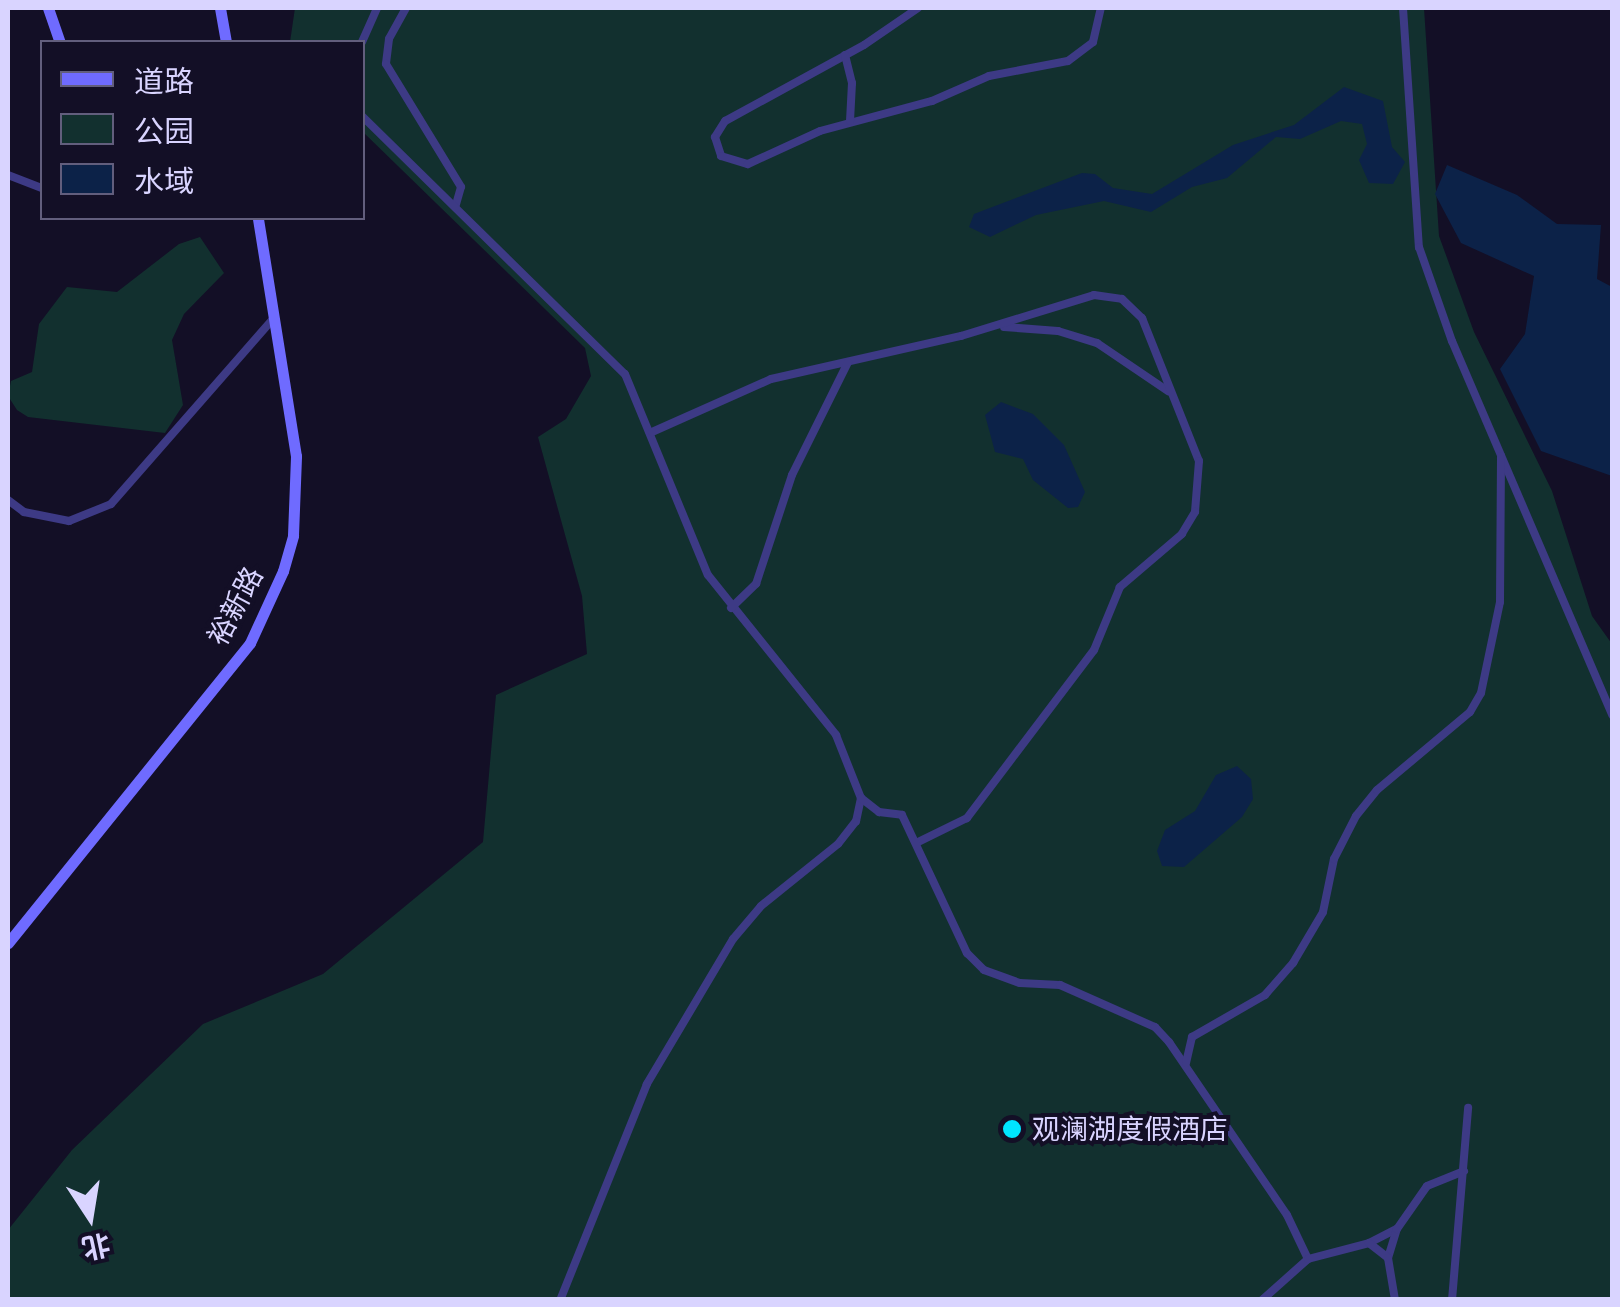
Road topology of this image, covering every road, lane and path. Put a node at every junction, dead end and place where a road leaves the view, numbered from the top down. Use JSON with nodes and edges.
{"nodes":[{"id":1,"x":48,"y":8,"type":"edge"},
{"id":2,"x":220,"y":8,"type":"edge"},
{"id":3,"x":377,"y":8,"type":"edge"},
{"id":4,"x":406,"y":8,"type":"edge"},
{"id":5,"x":918,"y":8,"type":"edge"},
{"id":6,"x":1102,"y":8,"type":"edge"},
{"id":7,"x":1403,"y":8,"type":"edge"},
{"id":8,"x":59,"y":40,"type":"edge"},
{"id":9,"x":226,"y":40,"type":"edge"},
{"id":10,"x":363,"y":40,"type":"edge"},
{"id":11,"x":845,"y":55,"type":"junction"},
{"id":12,"x":365,"y":119,"type":"edge"},
{"id":13,"x":850,"y":121,"type":"junction"},
{"id":14,"x":8,"y":175,"type":"edge"},
{"id":15,"x":40,"y":187,"type":"edge"},
{"id":16,"x":456,"y":205,"type":"junction"},
{"id":17,"x":258,"y":220,"type":"edge"},
{"id":18,"x":276,"y":316,"type":"junction"},
{"id":19,"x":990,"y":328,"type":"junction"},
{"id":20,"x":848,"y":362,"type":"junction"},
{"id":21,"x":1174,"y":397,"type":"junction"},
{"id":22,"x":652,"y":432,"type":"junction"},
{"id":23,"x":1500,"y":452,"type":"junction"},
{"id":24,"x":8,"y":500,"type":"edge"},
{"id":25,"x":731,"y":608,"type":"junction"},
{"id":26,"x":1612,"y":714,"type":"edge"},
{"id":27,"x":860,"y":798,"type":"junction"},
{"id":28,"x":916,"y":844,"type":"junction"},
{"id":29,"x":8,"y":943,"type":"edge"},
{"id":30,"x":1192,"y":1037,"type":"junction"},
{"id":31,"x":1169,"y":1042,"type":"junction"},
{"id":32,"x":1186,"y":1064,"type":"junction"},
{"id":33,"x":1468,"y":1108,"type":"dead end"},
{"id":34,"x":1464,"y":1171,"type":"junction"},
{"id":35,"x":1398,"y":1228,"type":"junction"},
{"id":36,"x":1369,"y":1243,"type":"junction"},
{"id":37,"x":1308,"y":1258,"type":"junction"},
{"id":38,"x":1388,"y":1258,"type":"junction"},
{"id":39,"x":560,"y":1300,"type":"edge"},
{"id":40,"x":1262,"y":1300,"type":"edge"},
{"id":41,"x":1395,"y":1300,"type":"edge"},
{"id":42,"x":1452,"y":1300,"type":"edge"}],
"edges":[{"from":1,"to":8,"type":"street"},
{"from":2,"to":9,"type":"street"},
{"from":3,"to":10,"type":"street"},
{"from":4,"to":16,"type":"street"},
{"from":5,"to":11,"type":"street"},
{"from":6,"to":13,"type":"street"},
{"from":7,"to":23,"type":"street"},
{"from":11,"to":13,"type":"street"},
{"from":11,"to":13,"type":"street"},
{"from":12,"to":16,"type":"street"},
{"from":14,"to":15,"type":"street"},
{"from":16,"to":22,"type":"street"},
{"from":17,"to":18,"type":"street","name":"裕新路"},
{"from":18,"to":24,"type":"street"},
{"from":18,"to":29,"type":"street","name":"裕新路"},
{"from":19,"to":20,"type":"street"},
{"from":19,"to":21,"type":"street"},
{"from":19,"to":21,"type":"street"},
{"from":20,"to":22,"type":"street"},
{"from":20,"to":25,"type":"street"},
{"from":21,"to":28,"type":"street"},
{"from":22,"to":25,"type":"street"},
{"from":23,"to":26,"type":"street"},
{"from":23,"to":30,"type":"street"},
{"from":25,"to":27,"type":"street"},
{"from":27,"to":28,"type":"street"},
{"from":27,"to":39,"type":"street"},
{"from":28,"to":31,"type":"street"},
{"from":30,"to":31,"type":"street"},
{"from":30,"to":32,"type":"street"},
{"from":31,"to":32,"type":"street"},
{"from":32,"to":37,"type":"street"},
{"from":33,"to":34,"type":"street"},
{"from":34,"to":35,"type":"street"},
{"from":34,"to":42,"type":"street"},
{"from":35,"to":36,"type":"street"},
{"from":35,"to":38,"type":"street"},
{"from":36,"to":37,"type":"street"},
{"from":36,"to":38,"type":"street"},
{"from":37,"to":40,"type":"street"},
{"from":38,"to":41,"type":"street"}]}
